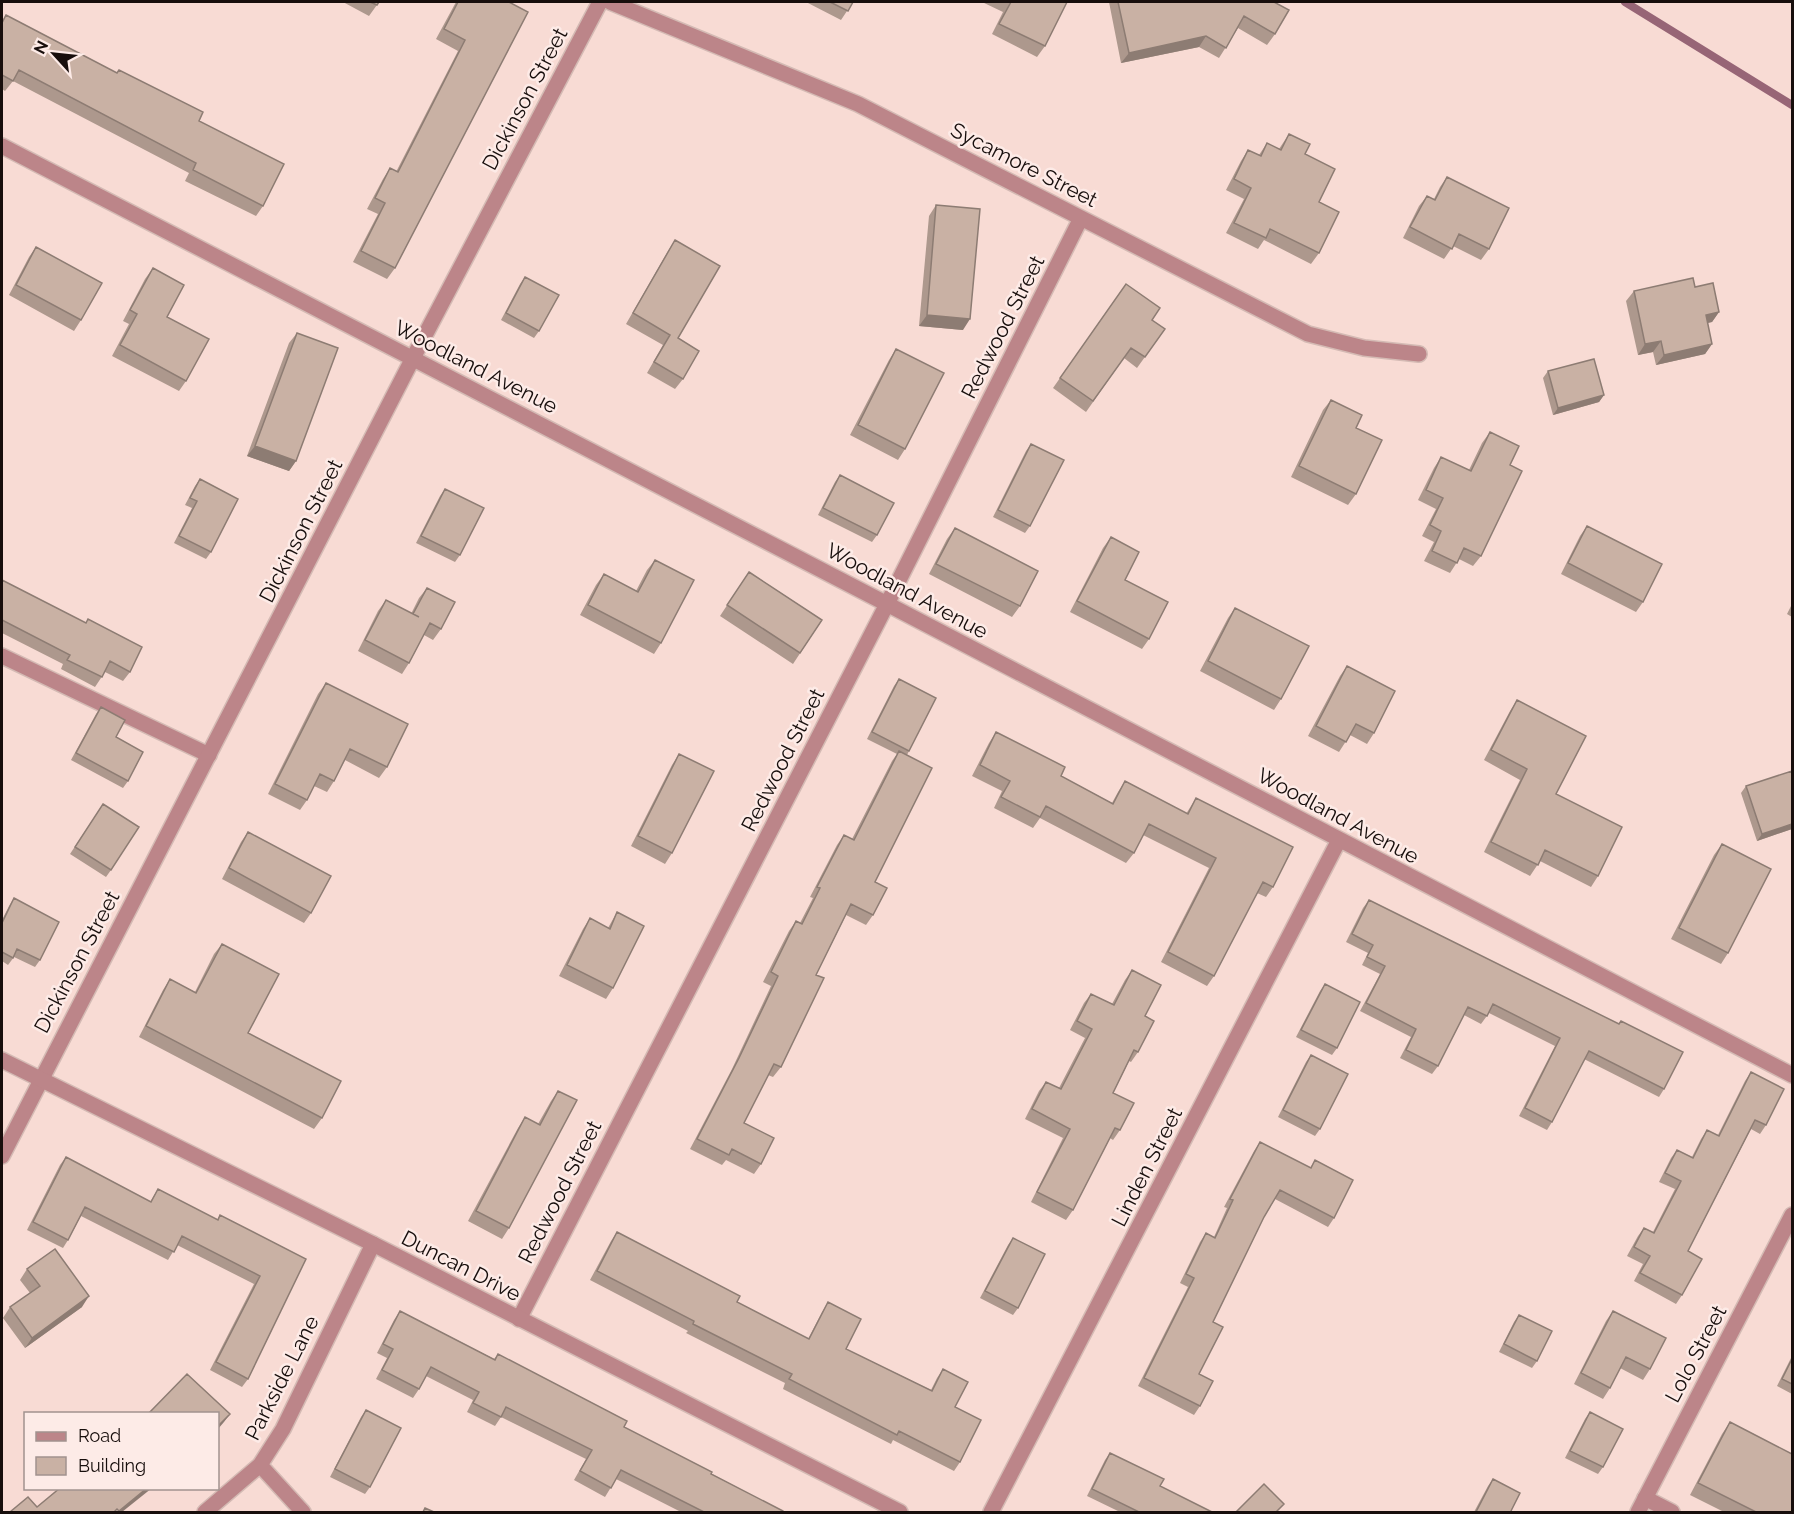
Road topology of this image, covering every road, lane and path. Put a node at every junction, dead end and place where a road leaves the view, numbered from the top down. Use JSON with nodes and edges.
{"nodes":[{"id":1,"x":600,"y":2,"type":"edge"},
{"id":2,"x":610,"y":2,"type":"edge"},
{"id":3,"x":2,"y":146,"type":"edge"},
{"id":4,"x":1081,"y":218,"type":"junction"},
{"id":5,"x":1419,"y":354,"type":"dead end"},
{"id":6,"x":412,"y":358,"type":"junction"},
{"id":7,"x":887,"y":604,"type":"junction"},
{"id":8,"x":2,"y":656,"type":"edge"},
{"id":9,"x":209,"y":755,"type":"junction"},
{"id":10,"x":1339,"y":840,"type":"junction"},
{"id":11,"x":2,"y":1060,"type":"edge"},
{"id":12,"x":1792,"y":1075,"type":"edge"},
{"id":13,"x":40,"y":1079,"type":"junction"},
{"id":14,"x":2,"y":1156,"type":"edge"},
{"id":15,"x":1792,"y":1215,"type":"edge"},
{"id":16,"x":373,"y":1244,"type":"junction"},
{"id":17,"x":519,"y":1319,"type":"junction"},
{"id":18,"x":260,"y":1465,"type":"junction"},
{"id":19,"x":1645,"y":1498,"type":"junction"},
{"id":20,"x":205,"y":1512,"type":"edge"},
{"id":21,"x":303,"y":1512,"type":"edge"},
{"id":22,"x":900,"y":1512,"type":"edge"},
{"id":23,"x":991,"y":1512,"type":"edge"},
{"id":24,"x":1638,"y":1512,"type":"edge"},
{"id":25,"x":1672,"y":1512,"type":"edge"}],
"edges":[{"from":1,"to":6,"type":"street","name":"Dickinson Street"},
{"from":2,"to":4,"type":"street","name":"Sycamore Street"},
{"from":3,"to":6,"type":"street","name":"Woodland Avenue"},
{"from":4,"to":5,"type":"street","name":"Sycamore Street"},
{"from":4,"to":7,"type":"street","name":"Redwood Street"},
{"from":6,"to":7,"type":"street","name":"Woodland Avenue"},
{"from":6,"to":9,"type":"street","name":"Dickinson Street"},
{"from":7,"to":10,"type":"street","name":"Woodland Avenue"},
{"from":7,"to":17,"type":"street","name":"Redwood Street"},
{"from":8,"to":9,"type":"street"},
{"from":9,"to":13,"type":"street","name":"Dickinson Street"},
{"from":10,"to":12,"type":"street","name":"Woodland Avenue"},
{"from":10,"to":23,"type":"street","name":"Linden Street"},
{"from":11,"to":13,"type":"street","name":"Duncan Drive"},
{"from":13,"to":14,"type":"street","name":"Dickinson Street"},
{"from":13,"to":16,"type":"street","name":"Duncan Drive"},
{"from":15,"to":19,"type":"street","name":"Lolo Street"},
{"from":16,"to":17,"type":"street","name":"Duncan Drive"},
{"from":16,"to":18,"type":"street","name":"Parkside Lane"},
{"from":17,"to":22,"type":"street","name":"Duncan Drive"},
{"from":18,"to":20,"type":"street","name":"Parkside Lane"},
{"from":18,"to":21,"type":"street"},
{"from":19,"to":24,"type":"street","name":"Lolo Street"},
{"from":19,"to":25,"type":"street"}]}
